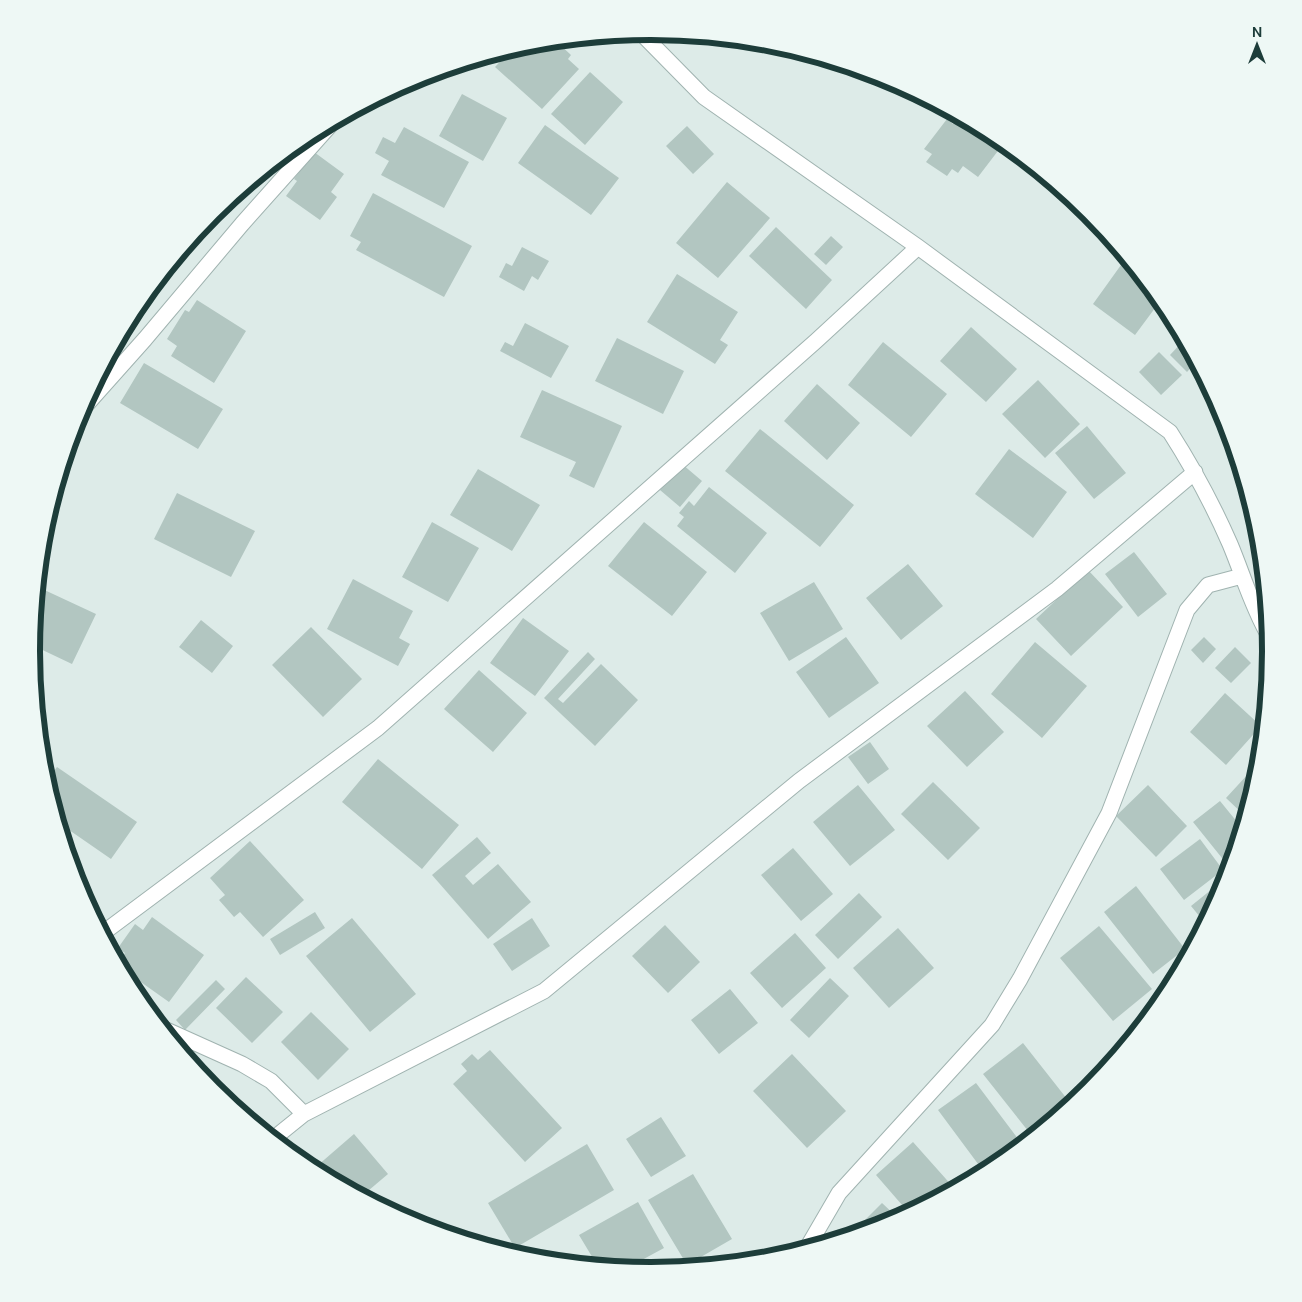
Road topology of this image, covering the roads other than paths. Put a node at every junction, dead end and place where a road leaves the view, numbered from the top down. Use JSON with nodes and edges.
{"nodes":[{"id":1,"x":648,"y":40,"type":"edge"},
{"id":2,"x":317,"y":140,"type":"edge"},
{"id":3,"x":918,"y":247,"type":"junction"},
{"id":4,"x":98,"y":392,"type":"edge"},
{"id":5,"x":1195,"y":472,"type":"junction"},
{"id":6,"x":1242,"y":576,"type":"junction"},
{"id":7,"x":1261,"y":623,"type":"edge"},
{"id":8,"x":107,"y":929,"type":"edge"},
{"id":9,"x":175,"y":1034,"type":"edge"},
{"id":10,"x":304,"y":1114,"type":"junction"},
{"id":11,"x":278,"y":1135,"type":"edge"},
{"id":12,"x":811,"y":1240,"type":"edge"}],
"edges":[{"from":1,"to":3,"type":"street"},
{"from":2,"to":4,"type":"street"},
{"from":3,"to":5,"type":"street"},
{"from":3,"to":8,"type":"street"},
{"from":5,"to":6,"type":"street"},
{"from":5,"to":10,"type":"street"},
{"from":6,"to":7,"type":"street"},
{"from":6,"to":12,"type":"street"},
{"from":9,"to":10,"type":"street"},
{"from":10,"to":11,"type":"street"}]}
